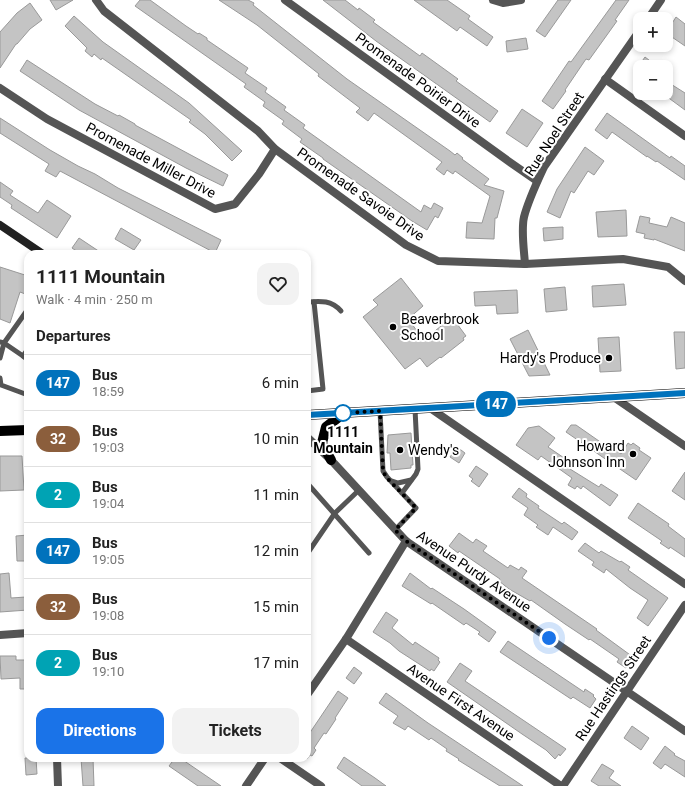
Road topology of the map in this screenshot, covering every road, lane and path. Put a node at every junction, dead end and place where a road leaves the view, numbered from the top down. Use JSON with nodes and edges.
{"nodes":[{"id":1,"x":96,"y":0,"type":"edge"},
{"id":2,"x":285,"y":0,"type":"edge"},
{"id":3,"x":493,"y":0,"type":"edge"},
{"id":4,"x":521,"y":0,"type":"edge"},
{"id":5,"x":661,"y":0,"type":"edge"},
{"id":6,"x":653,"y":12,"type":"edge"},
{"id":7,"x":633,"y":40,"type":"edge"},
{"id":8,"x":606,"y":79,"type":"junction"},
{"id":9,"x":0,"y":88,"type":"edge"},
{"id":10,"x":685,"y":136,"type":"edge"},
{"id":11,"x":275,"y":149,"type":"junction"},
{"id":12,"x":537,"y":181,"type":"junction"},
{"id":13,"x":0,"y":225,"type":"edge"},
{"id":14,"x":37,"y":250,"type":"edge"},
{"id":15,"x":525,"y":264,"type":"junction"},
{"id":16,"x":685,"y":281,"type":"edge"},
{"id":17,"x":314,"y":302,"type":"joint"},
{"id":18,"x":341,"y":311,"type":"dead end"},
{"id":19,"x":24,"y":314,"type":"edge"},
{"id":20,"x":2,"y":342,"type":"edge"},
{"id":21,"x":23,"y":356,"type":"edge"},
{"id":22,"x":0,"y":358,"type":"edge"},
{"id":23,"x":0,"y":378,"type":"edge"},
{"id":24,"x":0,"y":386,"type":"edge"},
{"id":25,"x":311,"y":391,"type":"edge"},
{"id":26,"x":685,"y":393,"type":"edge"},
{"id":27,"x":24,"y":394,"type":"edge"},
{"id":28,"x":615,"y":398,"type":"junction"},
{"id":29,"x":430,"y":408,"type":"junction"},
{"id":30,"x":415,"y":409,"type":"junction"},
{"id":31,"x":380,"y":411,"type":"junction"},
{"id":32,"x":344,"y":413,"type":"junction"},
{"id":33,"x":311,"y":415,"type":"edge"},
{"id":34,"x":24,"y":430,"type":"edge"},
{"id":35,"x":0,"y":431,"type":"edge"},
{"id":36,"x":311,"y":441,"type":"edge"},
{"id":37,"x":685,"y":446,"type":"edge"},
{"id":38,"x":331,"y":460,"type":"junction"},
{"id":39,"x":413,"y":478,"type":"junction"},
{"id":40,"x":389,"y":480,"type":"junction"},
{"id":41,"x":311,"y":487,"type":"edge"},
{"id":42,"x":358,"y":491,"type":"junction"},
{"id":43,"x":402,"y":493,"type":"junction"},
{"id":44,"x":335,"y":513,"type":"junction"},
{"id":45,"x":395,"y":530,"type":"junction"},
{"id":46,"x":406,"y":541,"type":"junction"},
{"id":47,"x":311,"y":548,"type":"edge"},
{"id":48,"x":369,"y":553,"type":"dead end"},
{"id":49,"x":685,"y":584,"type":"edge"},
{"id":50,"x":685,"y":606,"type":"edge"},
{"id":51,"x":24,"y":633,"type":"edge"},
{"id":52,"x":0,"y":635,"type":"edge"},
{"id":53,"x":346,"y":639,"type":"junction"},
{"id":54,"x":311,"y":690,"type":"edge"},
{"id":55,"x":626,"y":691,"type":"junction"},
{"id":56,"x":685,"y":731,"type":"edge"},
{"id":57,"x":57,"y":762,"type":"edge"},
{"id":58,"x":261,"y":762,"type":"edge"},
{"id":59,"x":286,"y":762,"type":"edge"},
{"id":60,"x":58,"y":786,"type":"edge"},
{"id":61,"x":246,"y":786,"type":"edge"},
{"id":62,"x":321,"y":786,"type":"edge"},
{"id":63,"x":562,"y":786,"type":"edge"}],
"edges":[{"from":1,"to":11,"type":"street","name":"Promenade Savoie Drive"},
{"from":2,"to":12,"type":"street","name":"Promenade Poirier Drive"},
{"from":3,"to":4,"type":"street"},
{"from":5,"to":6,"type":"street"},
{"from":7,"to":8,"type":"street","name":"Rue Noel Street"},
{"from":8,"to":10,"type":"street"},
{"from":8,"to":12,"type":"street","name":"Rue Noel Street"},
{"from":9,"to":11,"type":"street","name":"Promenade Miller Drive"},
{"from":11,"to":15,"type":"street","name":"Promenade Savoie Drive"},
{"from":12,"to":15,"type":"street","name":"Rue Noel Street"},
{"from":13,"to":14,"type":"main road"},
{"from":15,"to":16,"type":"street","name":"Promenade Savoie Drive"},
{"from":17,"to":18,"type":"lane"},
{"from":17,"to":25,"type":"lane"},
{"from":19,"to":20,"type":"lane"},
{"from":20,"to":21,"type":"lane"},
{"from":20,"to":22,"type":"lane"},
{"from":23,"to":24,"type":"lane"},
{"from":24,"to":27,"type":"lane"},
{"from":26,"to":28,"type":"main road"},
{"from":28,"to":29,"type":"main road"},
{"from":28,"to":37,"type":"street"},
{"from":29,"to":30,"type":"main road"},
{"from":29,"to":49,"type":"street"},
{"from":30,"to":31,"type":"main road"},
{"from":30,"to":39,"type":"lane"},
{"from":31,"to":32,"type":"main road"},
{"from":31,"to":40,"type":"lane"},
{"from":32,"to":33,"type":"main road"},
{"from":32,"to":38,"type":"main road"},
{"from":34,"to":35,"type":"main road"},
{"from":36,"to":38,"type":"street","name":"Avenue Purdy Avenue"},
{"from":38,"to":42,"type":"street","name":"Avenue Purdy Avenue"},
{"from":39,"to":40,"type":"lane"},
{"from":39,"to":43,"type":"lane"},
{"from":40,"to":43,"type":"lane"},
{"from":41,"to":44,"type":"lane"},
{"from":42,"to":44,"type":"lane"},
{"from":42,"to":45,"type":"street","name":"Avenue Purdy Avenue"},
{"from":43,"to":45,"type":"lane"},
{"from":44,"to":47,"type":"lane"},
{"from":44,"to":48,"type":"lane"},
{"from":45,"to":46,"type":"street","name":"Avenue Purdy Avenue"},
{"from":46,"to":53,"type":"street"},
{"from":46,"to":55,"type":"street","name":"Avenue Purdy Avenue"},
{"from":50,"to":55,"type":"street","name":"Rue Hastings Street"},
{"from":51,"to":52,"type":"street"},
{"from":53,"to":54,"type":"street"},
{"from":53,"to":63,"type":"street","name":"Avenue First Avenue"},
{"from":55,"to":56,"type":"street","name":"Avenue Purdy Avenue"},
{"from":55,"to":63,"type":"street","name":"Rue Hastings Street"},
{"from":57,"to":60,"type":"street"},
{"from":58,"to":61,"type":"street"},
{"from":59,"to":62,"type":"street"}]}
